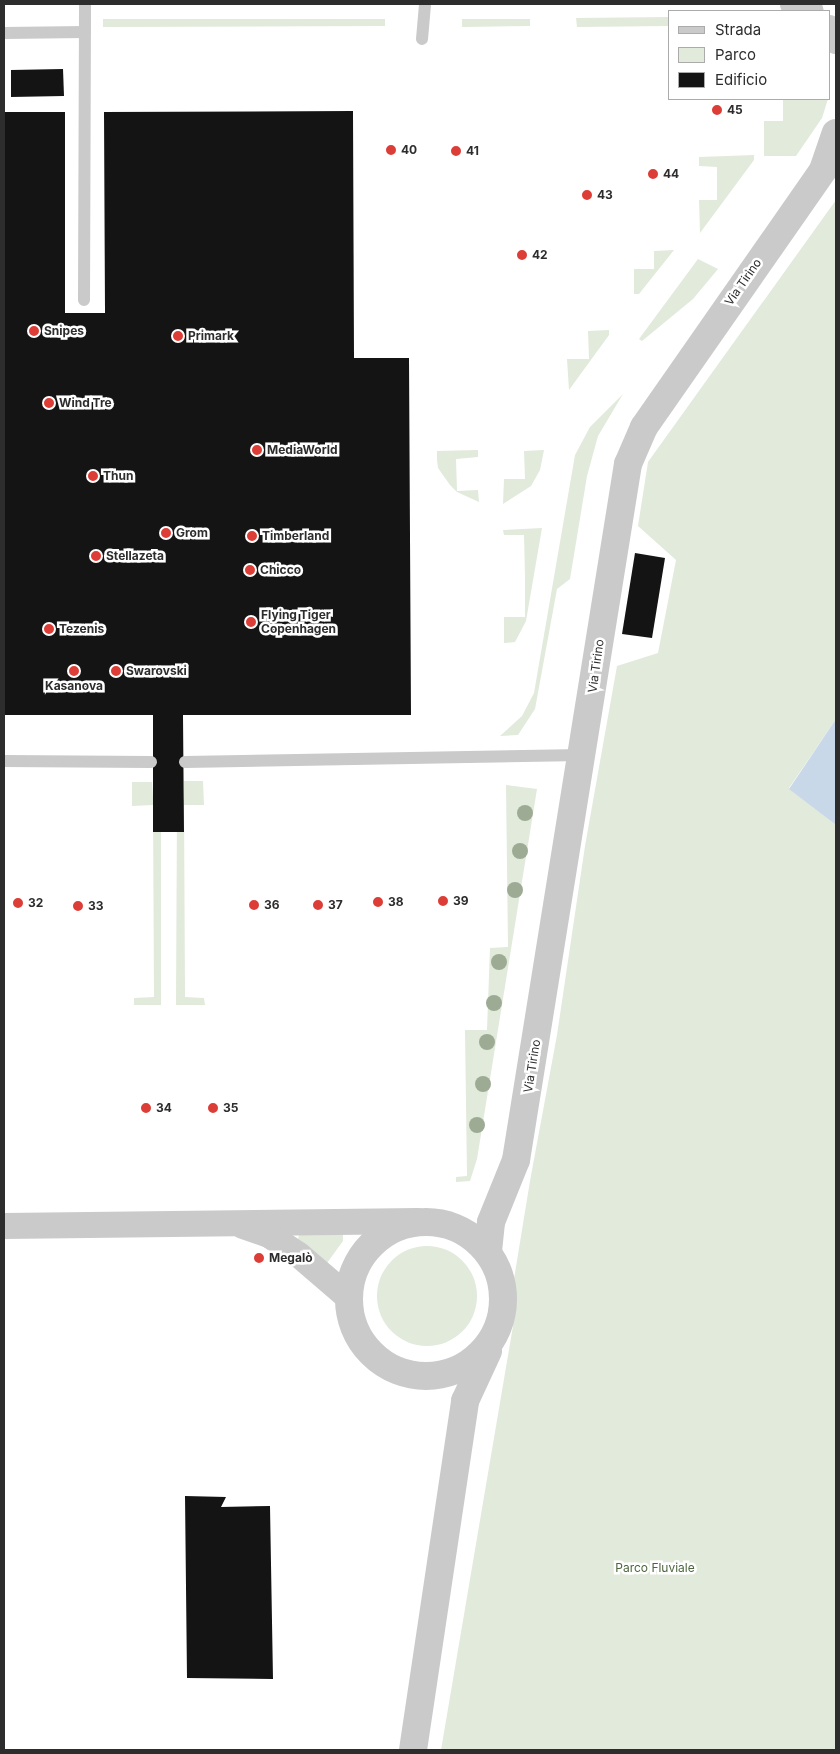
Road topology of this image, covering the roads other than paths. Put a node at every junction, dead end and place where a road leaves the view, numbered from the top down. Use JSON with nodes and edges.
{"nodes":[{"id":1,"x":85,"y":4,"type":"edge"},
{"id":2,"x":425,"y":4,"type":"edge"},
{"id":3,"x":794,"y":4,"type":"edge"},
{"id":4,"x":808,"y":10,"type":"edge"},
{"id":5,"x":85,"y":32,"type":"junction"},
{"id":6,"x":4,"y":33,"type":"edge"},
{"id":7,"x":422,"y":39,"type":"dead end"},
{"id":8,"x":836,"y":133,"type":"edge"},
{"id":9,"x":830,"y":161,"type":"edge"},
{"id":10,"x":84,"y":300,"type":"dead end"},
{"id":11,"x":583,"y":755,"type":"junction"},
{"id":12,"x":4,"y":762,"type":"edge"},
{"id":13,"x":151,"y":762,"type":"dead end"},
{"id":14,"x":186,"y":762,"type":"dead end"},
{"id":15,"x":418,"y":1221,"type":"junction"},
{"id":16,"x":230,"y":1222,"type":"junction"},
{"id":17,"x":4,"y":1226,"type":"edge"},
{"id":18,"x":488,"y":1251,"type":"junction"},
{"id":19,"x":348,"y":1297,"type":"junction"},
{"id":20,"x":498,"y":1330,"type":"junction"},
{"id":21,"x":413,"y":1750,"type":"edge"}],
"edges":[{"from":1,"to":5,"type":"lane"},
{"from":2,"to":7,"type":"lane"},
{"from":3,"to":4,"type":"street"},
{"from":5,"to":6,"type":"lane"},
{"from":5,"to":10,"type":"lane"},
{"from":8,"to":9,"type":"street","name":"Via Tirino"},
{"from":9,"to":11,"type":"street","name":"Via Tirino"},
{"from":11,"to":14,"type":"lane"},
{"from":11,"to":18,"type":"street","name":"Via Tirino"},
{"from":12,"to":13,"type":"lane"},
{"from":15,"to":16,"type":"street"},
{"from":15,"to":18,"type":"street"},
{"from":15,"to":19,"type":"street"},
{"from":16,"to":17,"type":"street"},
{"from":16,"to":19,"type":"street"},
{"from":18,"to":20,"type":"street"},
{"from":19,"to":20,"type":"street"},
{"from":20,"to":21,"type":"street"}]}
